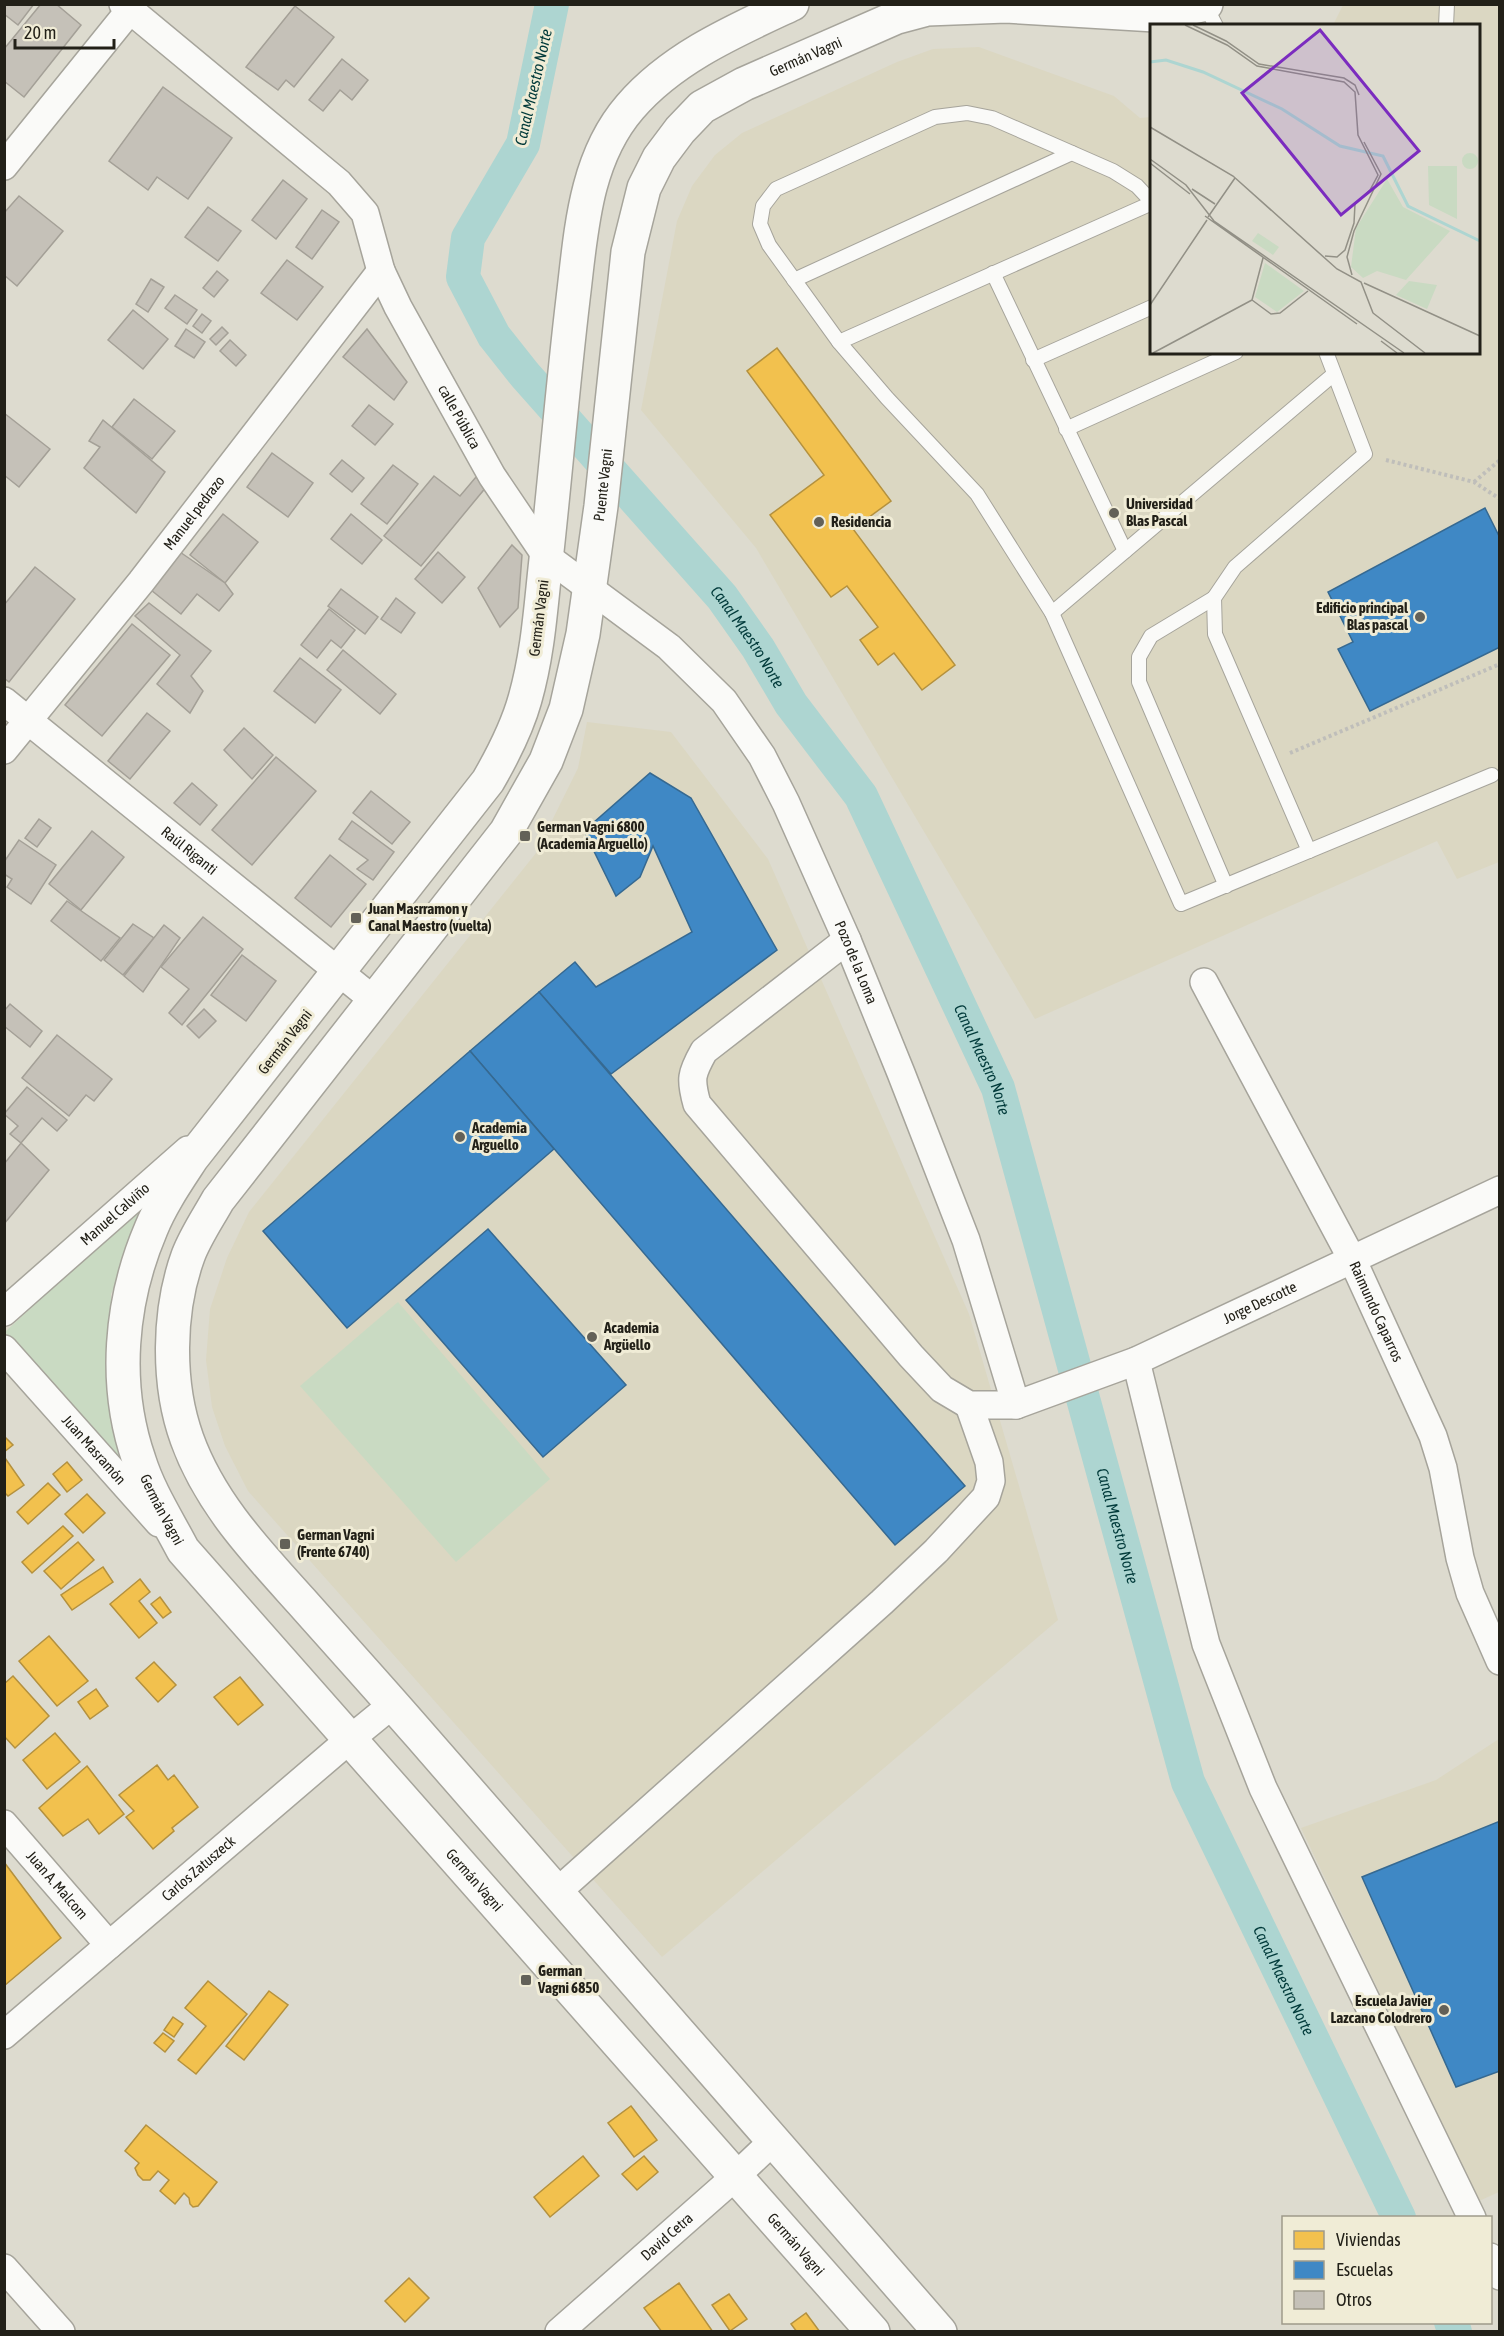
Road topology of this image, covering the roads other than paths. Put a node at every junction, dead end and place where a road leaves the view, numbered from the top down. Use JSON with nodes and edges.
{"nodes":[{"id":1,"x":792,"y":4,"type":"edge"},
{"id":2,"x":1447,"y":4,"type":"edge"},
{"id":3,"x":1206,"y":5,"type":"edge"},
{"id":4,"x":126,"y":7,"type":"edge"},
{"id":5,"x":1108,"y":8,"type":"edge"},
{"id":6,"x":1215,"y":24,"type":"edge"},
{"id":7,"x":1446,"y":24,"type":"edge"},
{"id":8,"x":1072,"y":153,"type":"junction"},
{"id":9,"x":4,"y":166,"type":"edge"},
{"id":10,"x":1150,"y":201,"type":"edge"},
{"id":11,"x":1150,"y":204,"type":"edge"},
{"id":12,"x":381,"y":271,"type":"junction"},
{"id":13,"x":993,"y":273,"type":"junction"},
{"id":14,"x":794,"y":280,"type":"junction"},
{"id":15,"x":1150,"y":309,"type":"edge"},
{"id":16,"x":839,"y":342,"type":"junction"},
{"id":17,"x":1232,"y":354,"type":"edge"},
{"id":18,"x":1327,"y":354,"type":"edge"},
{"id":19,"x":1033,"y":360,"type":"junction"},
{"id":20,"x":1334,"y":374,"type":"junction"},
{"id":21,"x":614,"y":383,"type":"joint"},
{"id":22,"x":1066,"y":429,"type":"junction"},
{"id":23,"x":1125,"y":551,"type":"junction"},
{"id":24,"x":546,"y":556,"type":"junction"},
{"id":25,"x":590,"y":587,"type":"junction"},
{"id":26,"x":1214,"y":598,"type":"junction"},
{"id":27,"x":1052,"y":613,"type":"junction"},
{"id":28,"x":4,"y":701,"type":"edge"},
{"id":29,"x":29,"y":721,"type":"junction"},
{"id":30,"x":4,"y":750,"type":"edge"},
{"id":31,"x":1492,"y":775,"type":"dead end"},
{"id":32,"x":1309,"y":851,"type":"junction"},
{"id":33,"x":1226,"y":886,"type":"junction"},
{"id":34,"x":847,"y":940,"type":"junction"},
{"id":35,"x":340,"y":972,"type":"junction"},
{"id":36,"x":1204,"y":982,"type":"dead end"},
{"id":37,"x":375,"y":1001,"type":"junction"},
{"id":38,"x":227,"y":1116,"type":"junction"},
{"id":39,"x":1500,"y":1190,"type":"edge"},
{"id":40,"x":1353,"y":1261,"type":"junction"},
{"id":41,"x":4,"y":1312,"type":"edge"},
{"id":42,"x":4,"y":1349,"type":"edge"},
{"id":43,"x":1136,"y":1361,"type":"junction"},
{"id":44,"x":1028,"y":1400,"type":"junction"},
{"id":45,"x":969,"y":1405,"type":"junction"},
{"id":46,"x":183,"y":1550,"type":"junction"},
{"id":47,"x":1500,"y":1661,"type":"edge"},
{"id":48,"x":393,"y":1704,"type":"junction"},
{"id":49,"x":349,"y":1740,"type":"junction"},
{"id":50,"x":4,"y":1824,"type":"edge"},
{"id":51,"x":557,"y":1892,"type":"junction"},
{"id":52,"x":109,"y":1945,"type":"junction"},
{"id":53,"x":4,"y":2035,"type":"edge"},
{"id":54,"x":773,"y":2141,"type":"junction"},
{"id":55,"x":736,"y":2176,"type":"junction"},
{"id":56,"x":1472,"y":2216,"type":"edge"},
{"id":57,"x":1492,"y":2260,"type":"edge"},
{"id":58,"x":4,"y":2268,"type":"edge"},
{"id":59,"x":1500,"y":2276,"type":"edge"},
{"id":60,"x":61,"y":2331,"type":"edge"},
{"id":61,"x":559,"y":2331,"type":"edge"},
{"id":62,"x":873,"y":2331,"type":"edge"},
{"id":63,"x":940,"y":2331,"type":"edge"}],
"edges":[{"from":1,"to":24,"type":"main road","name":"Germán Vagni"},
{"from":2,"to":7,"type":"lane"},
{"from":3,"to":5,"type":"main road","name":"Germán Vagni"},
{"from":3,"to":6,"type":"lane"},
{"from":4,"to":9,"type":"street"},
{"from":4,"to":12,"type":"street"},
{"from":5,"to":21,"type":"main road","name":"Germán Vagni"},
{"from":8,"to":10,"type":"lane"},
{"from":8,"to":14,"type":"lane"},
{"from":8,"to":14,"type":"lane"},
{"from":11,"to":13,"type":"lane"},
{"from":12,"to":24,"type":"street","name":"calle Pública"},
{"from":12,"to":29,"type":"street","name":"Manuel pedrazo"},
{"from":13,"to":16,"type":"lane"},
{"from":13,"to":19,"type":"lane"},
{"from":14,"to":16,"type":"lane"},
{"from":15,"to":19,"type":"lane"},
{"from":16,"to":27,"type":"lane"},
{"from":17,"to":22,"type":"lane"},
{"from":18,"to":20,"type":"lane"},
{"from":19,"to":22,"type":"lane"},
{"from":20,"to":23,"type":"lane"},
{"from":20,"to":26,"type":"lane"},
{"from":21,"to":25,"type":"main road","name":"Puente Vagni"},
{"from":22,"to":23,"type":"lane"},
{"from":23,"to":27,"type":"lane"},
{"from":24,"to":25,"type":"street"},
{"from":24,"to":35,"type":"main road","name":"Germán Vagni"},
{"from":25,"to":34,"type":"street","name":"Pozo de la Loma"},
{"from":25,"to":37,"type":"main road"},
{"from":26,"to":32,"type":"lane"},
{"from":26,"to":33,"type":"lane"},
{"from":27,"to":33,"type":"lane"},
{"from":28,"to":29,"type":"street","name":"Raúl Riganti"},
{"from":29,"to":30,"type":"street","name":"Manuel pedrazo"},
{"from":29,"to":35,"type":"street","name":"Raúl Riganti"},
{"from":31,"to":32,"type":"lane"},
{"from":32,"to":33,"type":"lane"},
{"from":34,"to":44,"type":"street","name":"Pozo de la Loma"},
{"from":34,"to":45,"type":"street"},
{"from":35,"to":37,"type":"street","name":"Raúl Riganti"},
{"from":35,"to":38,"type":"main road","name":"Germán Vagni"},
{"from":36,"to":40,"type":"street","name":"Raimundo Caparros"},
{"from":37,"to":48,"type":"main road"},
{"from":38,"to":41,"type":"street","name":"Manuel Calviño"},
{"from":38,"to":46,"type":"main road","name":"Germán Vagni"},
{"from":39,"to":40,"type":"street","name":"Jorge Descotte"},
{"from":40,"to":43,"type":"street","name":"Jorge Descotte"},
{"from":40,"to":47,"type":"street","name":"Raimundo Caparros"},
{"from":42,"to":46,"type":"street","name":"Juan Masramón"},
{"from":43,"to":44,"type":"street","name":"Jorge Descotte"},
{"from":43,"to":56,"type":"street"},
{"from":44,"to":45,"type":"street"},
{"from":45,"to":51,"type":"street"},
{"from":46,"to":49,"type":"main road","name":"Germán Vagni"},
{"from":48,"to":49,"type":"street","name":"Carlos Zatuszeck"},
{"from":48,"to":51,"type":"main road"},
{"from":49,"to":52,"type":"street","name":"Carlos Zatuszeck"},
{"from":49,"to":55,"type":"main road","name":"Germán Vagni"},
{"from":50,"to":52,"type":"street","name":"Juan A. Malcom"},
{"from":51,"to":54,"type":"main road"},
{"from":52,"to":53,"type":"street","name":"Carlos Zatuszeck"},
{"from":54,"to":55,"type":"street","name":"David Cetra"},
{"from":54,"to":63,"type":"main road"},
{"from":55,"to":61,"type":"street","name":"David Cetra"},
{"from":55,"to":62,"type":"main road","name":"Germán Vagni"},
{"from":57,"to":59,"type":"street"},
{"from":58,"to":60,"type":"street"}]}
